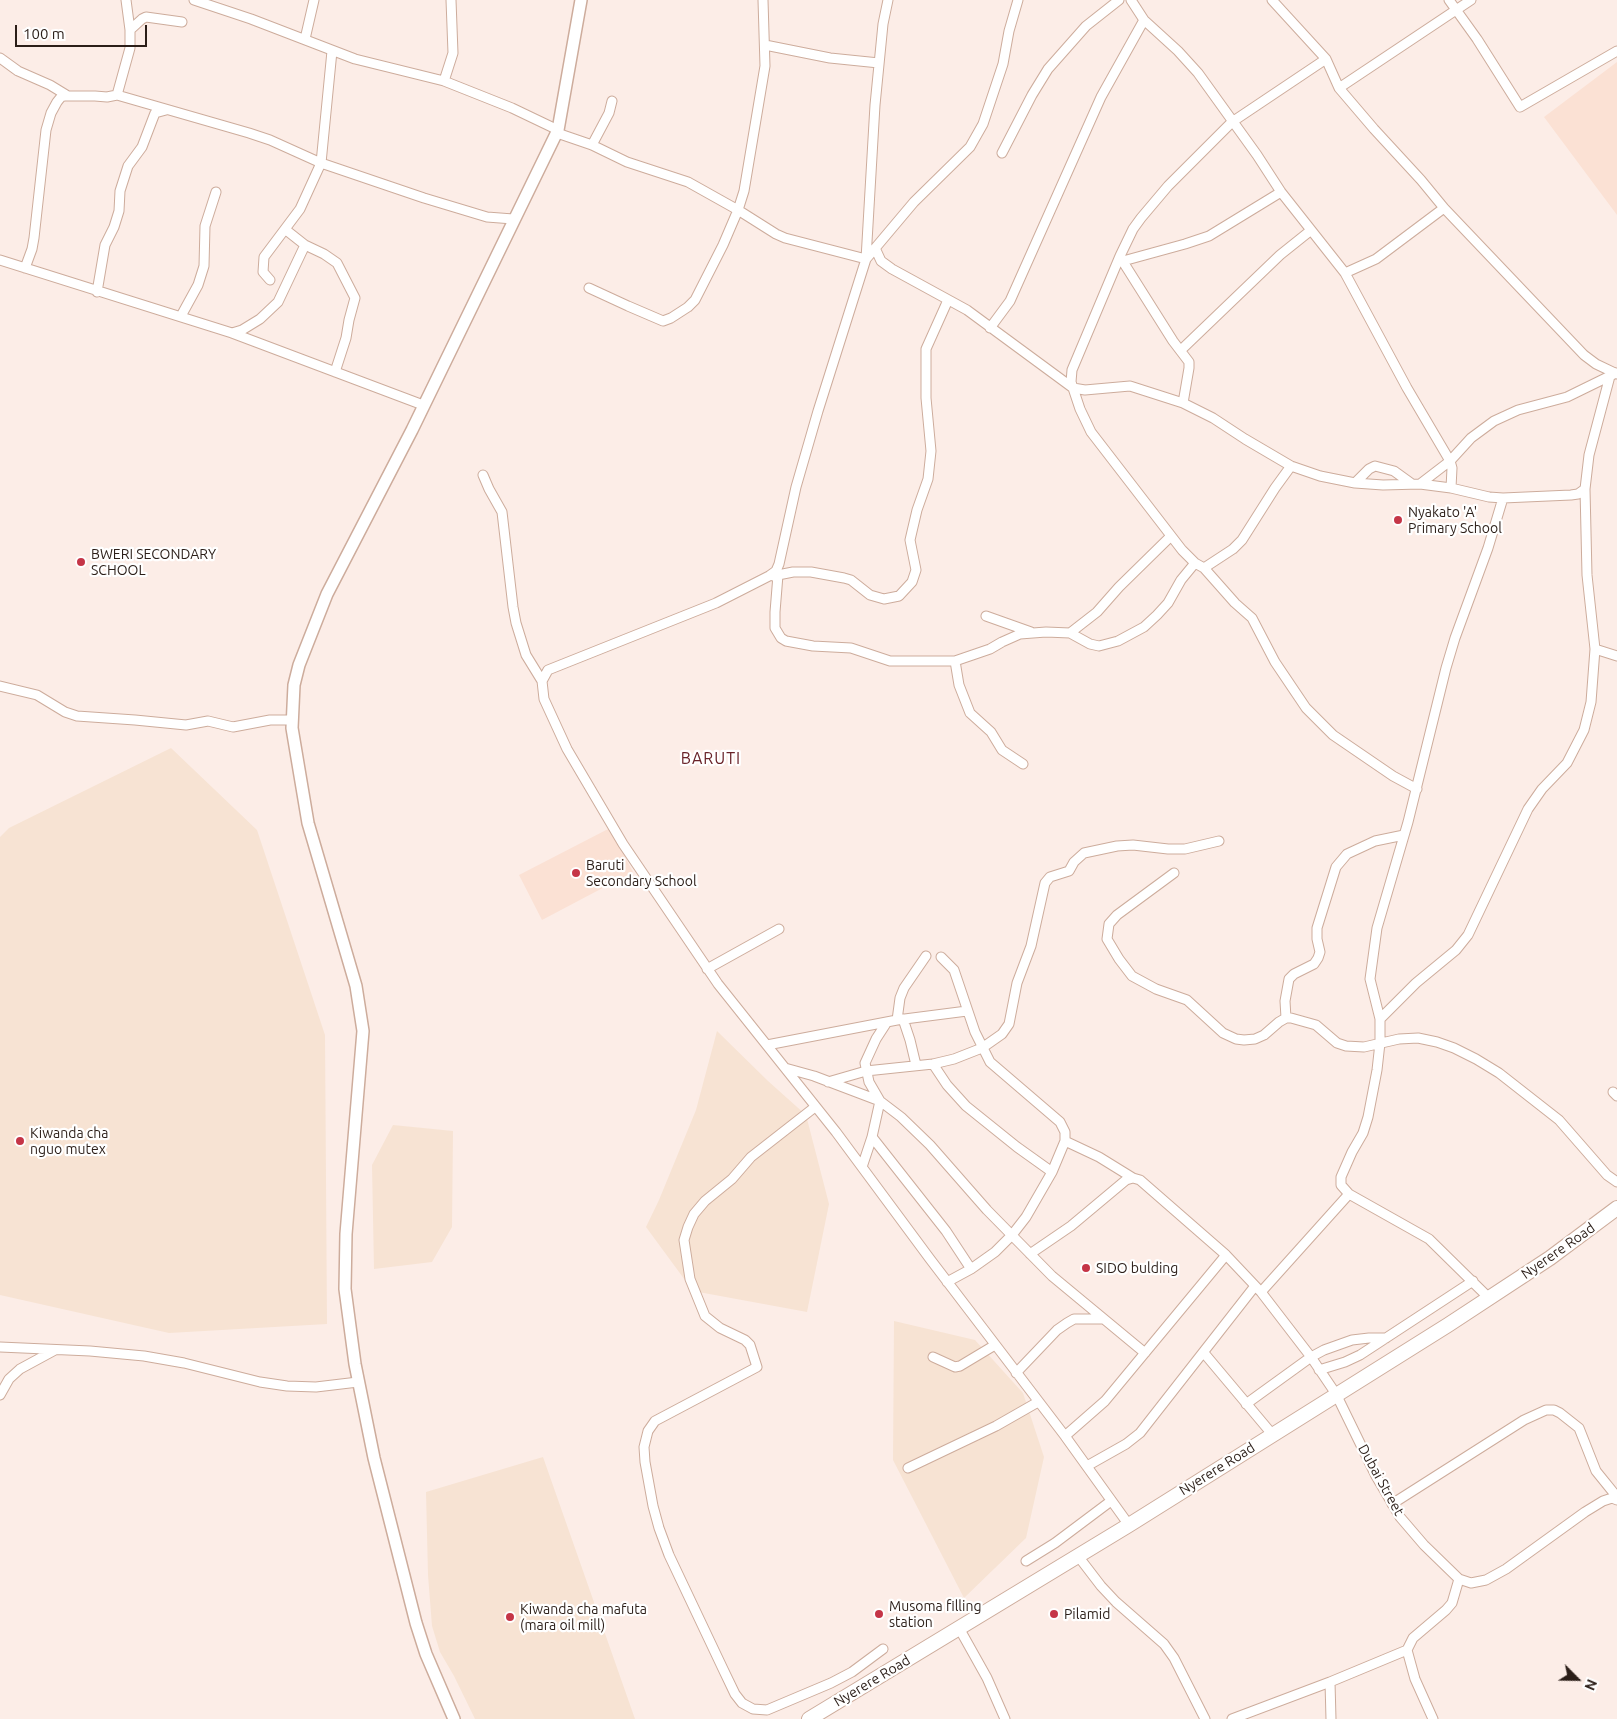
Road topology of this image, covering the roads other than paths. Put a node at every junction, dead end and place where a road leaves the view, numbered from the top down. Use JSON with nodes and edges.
{"nodes":[{"id":1,"x":126,"y":0,"type":"edge"},
{"id":2,"x":194,"y":0,"type":"edge"},
{"id":3,"x":314,"y":0,"type":"edge"},
{"id":4,"x":451,"y":0,"type":"edge"},
{"id":5,"x":581,"y":0,"type":"edge"},
{"id":6,"x":763,"y":0,"type":"edge"},
{"id":7,"x":888,"y":0,"type":"edge"},
{"id":8,"x":1018,"y":0,"type":"edge"},
{"id":9,"x":1119,"y":0,"type":"edge"},
{"id":10,"x":1132,"y":0,"type":"edge"},
{"id":11,"x":1272,"y":0,"type":"edge"},
{"id":12,"x":1449,"y":0,"type":"edge"},
{"id":13,"x":1471,"y":0,"type":"edge"},
{"id":14,"x":1457,"y":10,"type":"junction"},
{"id":15,"x":1144,"y":20,"type":"junction"},
{"id":16,"x":182,"y":22,"type":"dead end"},
{"id":17,"x":130,"y":30,"type":"junction"},
{"id":18,"x":305,"y":39,"type":"junction"},
{"id":19,"x":765,"y":45,"type":"junction"},
{"id":20,"x":332,"y":51,"type":"junction"},
{"id":21,"x":1617,"y":51,"type":"edge"},
{"id":22,"x":0,"y":58,"type":"edge"},
{"id":23,"x":1326,"y":59,"type":"junction"},
{"id":24,"x":879,"y":63,"type":"junction"},
{"id":25,"x":444,"y":81,"type":"junction"},
{"id":26,"x":1339,"y":88,"type":"junction"},
{"id":27,"x":117,"y":95,"type":"junction"},
{"id":28,"x":68,"y":96,"type":"junction"},
{"id":29,"x":612,"y":101,"type":"dead end"},
{"id":30,"x":167,"y":110,"type":"junction"},
{"id":31,"x":1232,"y":122,"type":"junction"},
{"id":32,"x":558,"y":132,"type":"junction"},
{"id":33,"x":592,"y":145,"type":"junction"},
{"id":34,"x":1002,"y":153,"type":"dead end"},
{"id":35,"x":321,"y":163,"type":"junction"},
{"id":36,"x":216,"y":192,"type":"dead end"},
{"id":37,"x":1281,"y":192,"type":"junction"},
{"id":38,"x":1444,"y":208,"type":"junction"},
{"id":39,"x":738,"y":210,"type":"junction"},
{"id":40,"x":513,"y":220,"type":"junction"},
{"id":41,"x":286,"y":230,"type":"junction"},
{"id":42,"x":1310,"y":230,"type":"junction"},
{"id":43,"x":305,"y":245,"type":"junction"},
{"id":44,"x":875,"y":248,"type":"junction"},
{"id":45,"x":1121,"y":258,"type":"junction"},
{"id":46,"x":866,"y":259,"type":"junction"},
{"id":47,"x":0,"y":260,"type":"edge"},
{"id":48,"x":25,"y":268,"type":"junction"},
{"id":49,"x":1345,"y":273,"type":"junction"},
{"id":50,"x":270,"y":280,"type":"dead end"},
{"id":51,"x":589,"y":288,"type":"dead end"},
{"id":52,"x":97,"y":292,"type":"junction"},
{"id":53,"x":948,"y":300,"type":"junction"},
{"id":54,"x":181,"y":316,"type":"junction"},
{"id":55,"x":990,"y":328,"type":"junction"},
{"id":56,"x":232,"y":333,"type":"junction"},
{"id":57,"x":1181,"y":350,"type":"junction"},
{"id":58,"x":335,"y":372,"type":"junction"},
{"id":59,"x":1614,"y":375,"type":"edge"},
{"id":60,"x":1073,"y":388,"type":"junction"},
{"id":61,"x":1183,"y":403,"type":"junction"},
{"id":62,"x":423,"y":404,"type":"junction"},
{"id":63,"x":1450,"y":461,"type":"junction"},
{"id":64,"x":1291,"y":466,"type":"junction"},
{"id":65,"x":483,"y":474,"type":"dead end"},
{"id":66,"x":1354,"y":483,"type":"junction"},
{"id":67,"x":1416,"y":484,"type":"junction"},
{"id":68,"x":1451,"y":488,"type":"junction"},
{"id":69,"x":1585,"y":489,"type":"junction"},
{"id":70,"x":1503,"y":498,"type":"junction"},
{"id":71,"x":1171,"y":536,"type":"junction"},
{"id":72,"x":1196,"y":563,"type":"junction"},
{"id":73,"x":1204,"y":568,"type":"junction"},
{"id":74,"x":774,"y":576,"type":"junction"},
{"id":75,"x":986,"y":616,"type":"dead end"},
{"id":76,"x":1033,"y":632,"type":"junction"},
{"id":77,"x":1070,"y":633,"type":"junction"},
{"id":78,"x":1594,"y":649,"type":"junction"},
{"id":79,"x":1617,"y":656,"type":"edge"},
{"id":80,"x":955,"y":661,"type":"junction"},
{"id":81,"x":542,"y":681,"type":"junction"},
{"id":82,"x":0,"y":686,"type":"edge"},
{"id":83,"x":292,"y":720,"type":"junction"},
{"id":84,"x":1023,"y":764,"type":"dead end"},
{"id":85,"x":1417,"y":789,"type":"junction"},
{"id":86,"x":1404,"y":835,"type":"junction"},
{"id":87,"x":1219,"y":841,"type":"dead end"},
{"id":88,"x":1174,"y":873,"type":"dead end"},
{"id":89,"x":779,"y":929,"type":"dead end"},
{"id":90,"x":926,"y":956,"type":"dead end"},
{"id":91,"x":941,"y":957,"type":"dead end"},
{"id":92,"x":707,"y":969,"type":"junction"},
{"id":93,"x":967,"y":1011,"type":"junction"},
{"id":94,"x":1286,"y":1018,"type":"junction"},
{"id":95,"x":1380,"y":1019,"type":"junction"},
{"id":96,"x":900,"y":1020,"type":"junction"},
{"id":97,"x":887,"y":1022,"type":"junction"},
{"id":98,"x":1380,"y":1043,"type":"junction"},
{"id":99,"x":767,"y":1045,"type":"junction"},
{"id":100,"x":982,"y":1048,"type":"junction"},
{"id":101,"x":933,"y":1064,"type":"junction"},
{"id":102,"x":916,"y":1065,"type":"junction"},
{"id":103,"x":785,"y":1068,"type":"junction"},
{"id":104,"x":866,"y":1071,"type":"junction"},
{"id":105,"x":828,"y":1082,"type":"junction"},
{"id":106,"x":880,"y":1101,"type":"junction"},
{"id":107,"x":815,"y":1107,"type":"junction"},
{"id":108,"x":872,"y":1136,"type":"junction"},
{"id":109,"x":1065,"y":1141,"type":"junction"},
{"id":110,"x":862,"y":1167,"type":"junction"},
{"id":111,"x":1052,"y":1172,"type":"junction"},
{"id":112,"x":1133,"y":1178,"type":"junction"},
{"id":113,"x":1617,"y":1182,"type":"edge"},
{"id":114,"x":1348,"y":1194,"type":"junction"},
{"id":115,"x":1617,"y":1208,"type":"edge"},
{"id":116,"x":1012,"y":1235,"type":"junction"},
{"id":117,"x":1030,"y":1254,"type":"junction"},
{"id":118,"x":1226,"y":1255,"type":"junction"},
{"id":119,"x":971,"y":1269,"type":"junction"},
{"id":120,"x":1473,"y":1281,"type":"junction"},
{"id":121,"x":947,"y":1282,"type":"junction"},
{"id":122,"x":1258,"y":1289,"type":"junction"},
{"id":123,"x":1489,"y":1298,"type":"junction"},
{"id":124,"x":1104,"y":1319,"type":"junction"},
{"id":125,"x":1386,"y":1338,"type":"junction"},
{"id":126,"x":995,"y":1345,"type":"junction"},
{"id":127,"x":0,"y":1347,"type":"edge"},
{"id":128,"x":55,"y":1350,"type":"junction"},
{"id":129,"x":1145,"y":1353,"type":"junction"},
{"id":130,"x":1204,"y":1353,"type":"junction"},
{"id":131,"x":933,"y":1357,"type":"dead end"},
{"id":132,"x":1311,"y":1357,"type":"junction"},
{"id":133,"x":1319,"y":1370,"type":"junction"},
{"id":134,"x":1016,"y":1373,"type":"junction"},
{"id":135,"x":358,"y":1382,"type":"junction"},
{"id":136,"x":0,"y":1394,"type":"edge"},
{"id":137,"x":1336,"y":1394,"type":"junction"},
{"id":138,"x":1038,"y":1402,"type":"junction"},
{"id":139,"x":1246,"y":1404,"type":"junction"},
{"id":140,"x":1272,"y":1434,"type":"junction"},
{"id":141,"x":1065,"y":1436,"type":"junction"},
{"id":142,"x":1086,"y":1466,"type":"junction"},
{"id":143,"x":908,"y":1468,"type":"dead end"},
{"id":144,"x":1617,"y":1498,"type":"edge"},
{"id":145,"x":1111,"y":1501,"type":"junction"},
{"id":146,"x":1392,"y":1504,"type":"junction"},
{"id":147,"x":1128,"y":1525,"type":"junction"},
{"id":148,"x":1078,"y":1556,"type":"junction"},
{"id":149,"x":1026,"y":1561,"type":"dead end"},
{"id":150,"x":1459,"y":1579,"type":"junction"},
{"id":151,"x":959,"y":1628,"type":"junction"},
{"id":152,"x":883,"y":1650,"type":"dead end"},
{"id":153,"x":1407,"y":1650,"type":"junction"},
{"id":154,"x":1330,"y":1682,"type":"junction"},
{"id":155,"x":454,"y":1719,"type":"edge"},
{"id":156,"x":809,"y":1719,"type":"edge"},
{"id":157,"x":1005,"y":1719,"type":"edge"},
{"id":158,"x":1204,"y":1719,"type":"edge"},
{"id":159,"x":1232,"y":1719,"type":"edge"},
{"id":160,"x":1331,"y":1719,"type":"edge"},
{"id":161,"x":1433,"y":1719,"type":"edge"}],
"edges":[{"from":1,"to":17,"type":"street"},
{"from":2,"to":18,"type":"street"},
{"from":3,"to":18,"type":"street"},
{"from":4,"to":25,"type":"street"},
{"from":5,"to":32,"type":"street"},
{"from":6,"to":19,"type":"street"},
{"from":7,"to":24,"type":"street"},
{"from":8,"to":44,"type":"street"},
{"from":9,"to":34,"type":"street"},
{"from":10,"to":15,"type":"street"},
{"from":11,"to":23,"type":"street"},
{"from":12,"to":14,"type":"street"},
{"from":13,"to":14,"type":"street"},
{"from":14,"to":21,"type":"street"},
{"from":14,"to":26,"type":"street"},
{"from":15,"to":31,"type":"street"},
{"from":15,"to":55,"type":"street"},
{"from":16,"to":17,"type":"street"},
{"from":17,"to":27,"type":"street"},
{"from":18,"to":20,"type":"street"},
{"from":19,"to":24,"type":"street"},
{"from":19,"to":39,"type":"street"},
{"from":20,"to":25,"type":"street"},
{"from":20,"to":35,"type":"street"},
{"from":22,"to":28,"type":"street"},
{"from":23,"to":26,"type":"street"},
{"from":23,"to":31,"type":"street"},
{"from":24,"to":46,"type":"street"},
{"from":25,"to":32,"type":"street"},
{"from":26,"to":38,"type":"street"},
{"from":27,"to":28,"type":"street"},
{"from":27,"to":30,"type":"street"},
{"from":28,"to":48,"type":"street"},
{"from":29,"to":33,"type":"street"},
{"from":30,"to":35,"type":"street"},
{"from":30,"to":52,"type":"street"},
{"from":31,"to":37,"type":"street"},
{"from":31,"to":45,"type":"street"},
{"from":32,"to":33,"type":"street"},
{"from":32,"to":40,"type":"street"},
{"from":33,"to":39,"type":"street"},
{"from":35,"to":40,"type":"street"},
{"from":35,"to":41,"type":"street"},
{"from":36,"to":54,"type":"street"},
{"from":37,"to":42,"type":"street"},
{"from":37,"to":45,"type":"street"},
{"from":38,"to":49,"type":"street"},
{"from":38,"to":59,"type":"street"},
{"from":39,"to":46,"type":"street"},
{"from":39,"to":51,"type":"street"},
{"from":40,"to":62,"type":"street"},
{"from":41,"to":43,"type":"street"},
{"from":41,"to":50,"type":"street"},
{"from":42,"to":49,"type":"street"},
{"from":42,"to":57,"type":"street"},
{"from":43,"to":56,"type":"street"},
{"from":43,"to":58,"type":"street"},
{"from":44,"to":46,"type":"street"},
{"from":44,"to":53,"type":"street"},
{"from":45,"to":57,"type":"street"},
{"from":45,"to":60,"type":"street"},
{"from":46,"to":74,"type":"street"},
{"from":47,"to":48,"type":"street"},
{"from":48,"to":52,"type":"street"},
{"from":49,"to":63,"type":"street"},
{"from":52,"to":54,"type":"street"},
{"from":53,"to":55,"type":"street"},
{"from":53,"to":74,"type":"street"},
{"from":54,"to":56,"type":"street"},
{"from":55,"to":60,"type":"street"},
{"from":56,"to":58,"type":"street"},
{"from":57,"to":61,"type":"street"},
{"from":58,"to":62,"type":"street"},
{"from":59,"to":63,"type":"street"},
{"from":59,"to":69,"type":"street"},
{"from":60,"to":61,"type":"street"},
{"from":60,"to":71,"type":"street"},
{"from":61,"to":64,"type":"street"},
{"from":62,"to":83,"type":"street"},
{"from":63,"to":67,"type":"street"},
{"from":63,"to":68,"type":"street"},
{"from":64,"to":66,"type":"street"},
{"from":64,"to":73,"type":"street"},
{"from":65,"to":81,"type":"street"},
{"from":66,"to":67,"type":"street"},
{"from":66,"to":67,"type":"street"},
{"from":67,"to":68,"type":"street"},
{"from":68,"to":70,"type":"street"},
{"from":69,"to":70,"type":"street"},
{"from":69,"to":78,"type":"street"},
{"from":70,"to":85,"type":"street"},
{"from":71,"to":72,"type":"street"},
{"from":71,"to":77,"type":"street"},
{"from":72,"to":73,"type":"street"},
{"from":72,"to":77,"type":"street"},
{"from":73,"to":85,"type":"street"},
{"from":74,"to":80,"type":"street"},
{"from":74,"to":81,"type":"street"},
{"from":75,"to":76,"type":"street"},
{"from":76,"to":77,"type":"street"},
{"from":76,"to":80,"type":"street"},
{"from":78,"to":79,"type":"street"},
{"from":78,"to":95,"type":"street"},
{"from":80,"to":84,"type":"street"},
{"from":81,"to":92,"type":"street"},
{"from":82,"to":83,"type":"street"},
{"from":83,"to":135,"type":"street"},
{"from":85,"to":86,"type":"street"},
{"from":86,"to":94,"type":"street"},
{"from":86,"to":95,"type":"street"},
{"from":87,"to":100,"type":"street"},
{"from":88,"to":94,"type":"street"},
{"from":89,"to":92,"type":"street"},
{"from":90,"to":96,"type":"street"},
{"from":91,"to":93,"type":"street"},
{"from":92,"to":99,"type":"street"},
{"from":93,"to":96,"type":"street"},
{"from":93,"to":100,"type":"street"},
{"from":94,"to":98,"type":"street"},
{"from":95,"to":98,"type":"street"},
{"from":96,"to":97,"type":"street"},
{"from":96,"to":102,"type":"street"},
{"from":97,"to":99,"type":"street"},
{"from":97,"to":104,"type":"street"},
{"from":98,"to":113,"type":"street"},
{"from":98,"to":114,"type":"street"},
{"from":99,"to":103,"type":"street"},
{"from":100,"to":101,"type":"street"},
{"from":100,"to":109,"type":"street"},
{"from":101,"to":102,"type":"street"},
{"from":101,"to":111,"type":"street"},
{"from":102,"to":104,"type":"street"},
{"from":103,"to":105,"type":"street"},
{"from":103,"to":107,"type":"street"},
{"from":104,"to":105,"type":"street"},
{"from":104,"to":106,"type":"street"},
{"from":105,"to":106,"type":"street"},
{"from":106,"to":108,"type":"street"},
{"from":106,"to":116,"type":"street"},
{"from":107,"to":110,"type":"street"},
{"from":107,"to":152,"type":"street"},
{"from":108,"to":110,"type":"street"},
{"from":108,"to":119,"type":"street"},
{"from":109,"to":111,"type":"street"},
{"from":109,"to":112,"type":"street","name":"Dubai Street"},
{"from":110,"to":121,"type":"street"},
{"from":111,"to":116,"type":"street"},
{"from":112,"to":117,"type":"street"},
{"from":112,"to":118,"type":"street","name":"Dubai Street"},
{"from":114,"to":120,"type":"street"},
{"from":114,"to":122,"type":"street"},
{"from":115,"to":123,"type":"main road","name":"Nyerere Road"},
{"from":116,"to":117,"type":"street"},
{"from":116,"to":119,"type":"street"},
{"from":117,"to":124,"type":"street"},
{"from":118,"to":122,"type":"street","name":"Dubai Street"},
{"from":118,"to":129,"type":"street"},
{"from":119,"to":121,"type":"street"},
{"from":120,"to":123,"type":"street"},
{"from":120,"to":125,"type":"street"},
{"from":121,"to":126,"type":"street"},
{"from":122,"to":130,"type":"street"},
{"from":122,"to":132,"type":"street","name":"Dubai Street"},
{"from":123,"to":137,"type":"main road","name":"Nyerere Road"},
{"from":124,"to":129,"type":"street"},
{"from":124,"to":134,"type":"street"},
{"from":125,"to":132,"type":"street"},
{"from":125,"to":133,"type":"street"},
{"from":126,"to":131,"type":"street"},
{"from":126,"to":134,"type":"street"},
{"from":127,"to":128,"type":"street"},
{"from":128,"to":135,"type":"street"},
{"from":128,"to":136,"type":"street"},
{"from":129,"to":141,"type":"street"},
{"from":130,"to":139,"type":"street"},
{"from":130,"to":142,"type":"street"},
{"from":132,"to":133,"type":"street","name":"Dubai Street"},
{"from":132,"to":139,"type":"street"},
{"from":133,"to":137,"type":"street","name":"Dubai Street"},
{"from":134,"to":138,"type":"street"},
{"from":135,"to":155,"type":"street"},
{"from":137,"to":140,"type":"main road","name":"Nyerere Road"},
{"from":137,"to":146,"type":"street","name":"Dubai Street"},
{"from":138,"to":141,"type":"street"},
{"from":138,"to":143,"type":"street"},
{"from":139,"to":140,"type":"street"},
{"from":140,"to":147,"type":"main road","name":"Nyerere Road"},
{"from":141,"to":142,"type":"street"},
{"from":142,"to":145,"type":"street"},
{"from":144,"to":146,"type":"street"},
{"from":144,"to":150,"type":"street"},
{"from":145,"to":147,"type":"street"},
{"from":145,"to":149,"type":"street"},
{"from":146,"to":150,"type":"street","name":"Dubai Street"},
{"from":147,"to":148,"type":"main road","name":"Nyerere Road"},
{"from":148,"to":151,"type":"main road","name":"Nyerere Road"},
{"from":148,"to":158,"type":"street"},
{"from":150,"to":153,"type":"street"},
{"from":151,"to":156,"type":"main road","name":"Nyerere Road"},
{"from":151,"to":157,"type":"street"},
{"from":153,"to":154,"type":"street"},
{"from":153,"to":161,"type":"street"},
{"from":154,"to":159,"type":"street"},
{"from":154,"to":160,"type":"street"}]}
